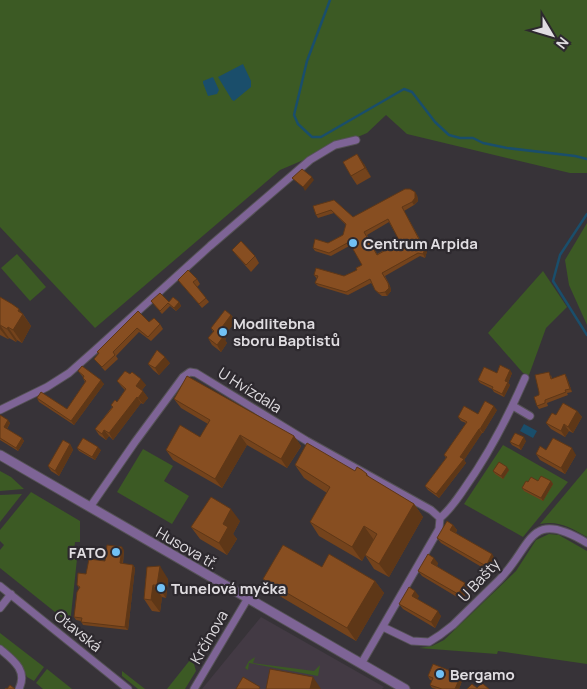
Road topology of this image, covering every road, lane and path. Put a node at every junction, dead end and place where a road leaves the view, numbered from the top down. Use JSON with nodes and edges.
{"nodes":[{"id":1,"x":356,"y":140,"type":"dead end"},
{"id":2,"x":525,"y":378,"type":"dead end"},
{"id":3,"x":512,"y":406,"type":"junction"},
{"id":4,"x":0,"y":410,"type":"edge"},
{"id":5,"x":530,"y":416,"type":"dead end"},
{"id":6,"x":0,"y":455,"type":"edge"},
{"id":7,"x":90,"y":508,"type":"junction"},
{"id":8,"x":440,"y":518,"type":"junction"},
{"id":9,"x":587,"y":543,"type":"edge"},
{"id":10,"x":0,"y":586,"type":"edge"},
{"id":11,"x":11,"y":594,"type":"junction"},
{"id":12,"x":248,"y":598,"type":"junction"},
{"id":13,"x":0,"y":608,"type":"edge"},
{"id":14,"x":383,"y":627,"type":"junction"},
{"id":15,"x":0,"y":649,"type":"edge"},
{"id":16,"x":361,"y":664,"type":"junction"},
{"id":17,"x":19,"y":689,"type":"edge"},
{"id":18,"x":128,"y":689,"type":"edge"},
{"id":19,"x":194,"y":689,"type":"edge"},
{"id":20,"x":405,"y":689,"type":"edge"}],
"edges":[{"from":1,"to":4,"type":"street"},
{"from":2,"to":3,"type":"street"},
{"from":3,"to":5,"type":"street"},
{"from":3,"to":8,"type":"street"},
{"from":6,"to":7,"type":"street","name":"Husova tř."},
{"from":7,"to":8,"type":"street","name":"U Hvízdala"},
{"from":7,"to":12,"type":"street","name":"Husova tř."},
{"from":8,"to":14,"type":"street"},
{"from":9,"to":14,"type":"street","name":"U Bašty"},
{"from":10,"to":11,"type":"street","name":"Otavská"},
{"from":11,"to":13,"type":"street"},
{"from":11,"to":18,"type":"street","name":"Otavská"},
{"from":12,"to":16,"type":"street","name":"Husova tř."},
{"from":12,"to":19,"type":"street","name":"Krčínova"},
{"from":14,"to":16,"type":"street"},
{"from":15,"to":17,"type":"street"},
{"from":16,"to":20,"type":"street","name":"Husova tř."}]}
